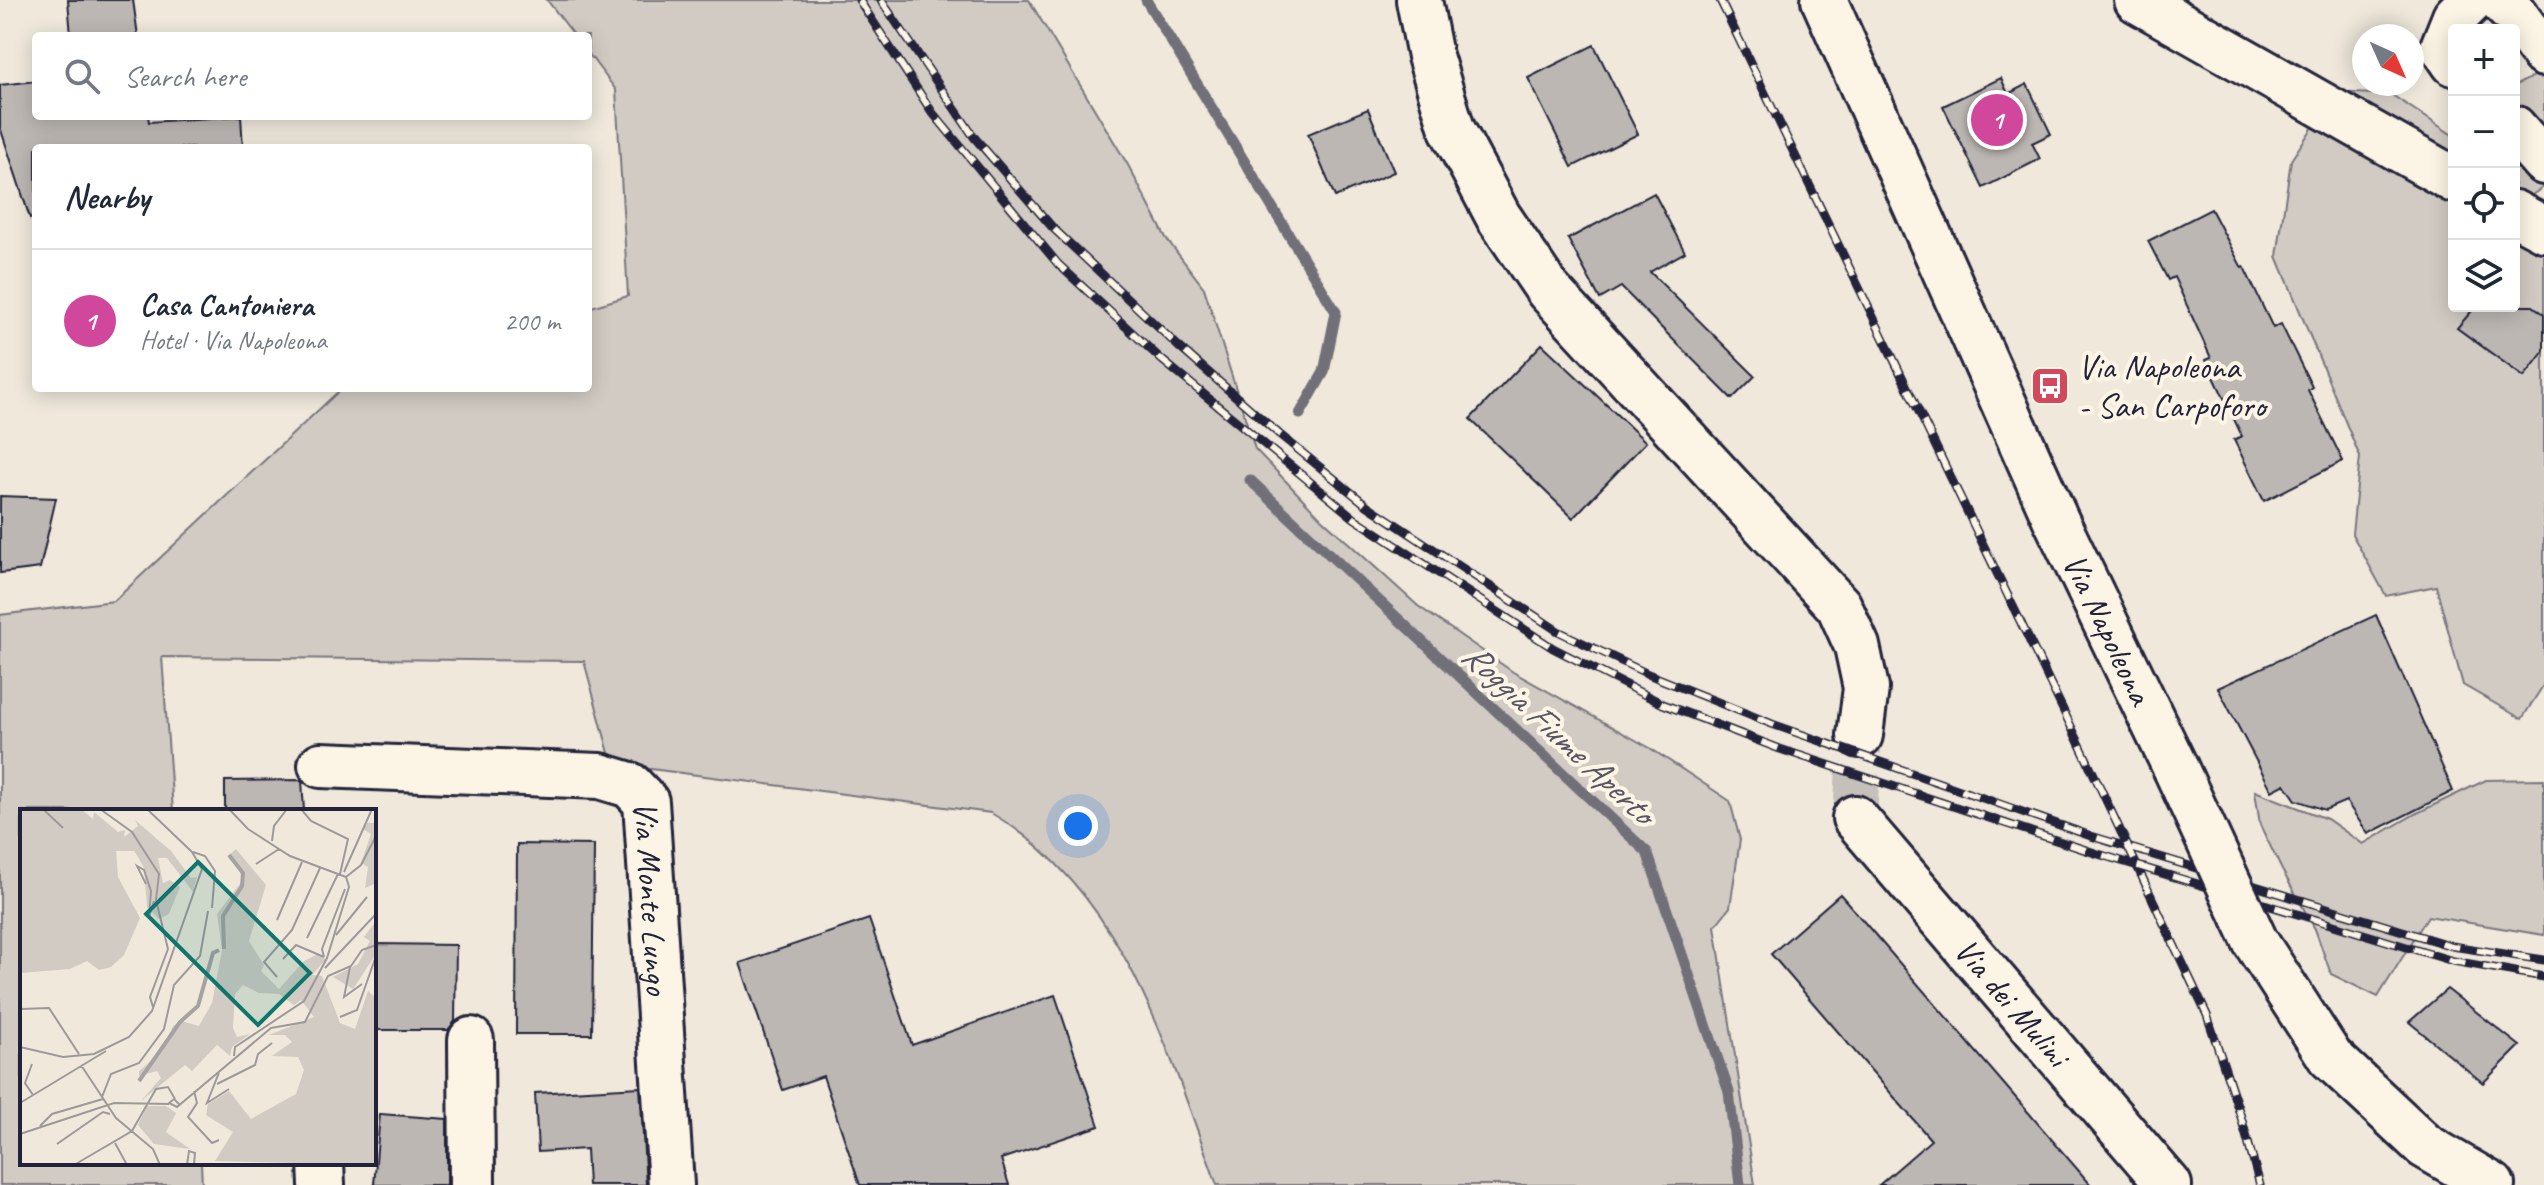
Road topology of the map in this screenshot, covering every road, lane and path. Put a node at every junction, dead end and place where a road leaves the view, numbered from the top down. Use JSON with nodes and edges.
{"nodes":[{"id":1,"x":1419,"y":0,"type":"edge"},
{"id":2,"x":1824,"y":0,"type":"edge"},
{"id":3,"x":2137,"y":0,"type":"edge"},
{"id":4,"x":2472,"y":0,"type":"edge"},
{"id":5,"x":2500,"y":0,"type":"edge"},
{"id":6,"x":2452,"y":24,"type":"edge"},
{"id":7,"x":2448,"y":34,"type":"edge"},
{"id":8,"x":2448,"y":54,"type":"edge"},
{"id":9,"x":2544,"y":54,"type":"edge"},
{"id":10,"x":2520,"y":135,"type":"edge"},
{"id":11,"x":2544,"y":162,"type":"edge"},
{"id":12,"x":2448,"y":177,"type":"edge"},
{"id":13,"x":2520,"y":216,"type":"edge"},
{"id":14,"x":2544,"y":229,"type":"edge"},
{"id":15,"x":1860,"y":735,"type":"tunnel mouth"},
{"id":16,"x":321,"y":765,"type":"dead end"},
{"id":17,"x":1855,"y":818,"type":"tunnel mouth"},
{"id":18,"x":471,"y":1040,"type":"dead end"},
{"id":19,"x":321,"y":1165,"type":"edge"},
{"id":20,"x":322,"y":1185,"type":"edge"},
{"id":21,"x":472,"y":1185,"type":"edge"},
{"id":22,"x":671,"y":1185,"type":"edge"},
{"id":23,"x":2169,"y":1185,"type":"edge"},
{"id":24,"x":2492,"y":1185,"type":"edge"}],
"edges":[{"from":1,"to":15,"type":"street"},
{"from":2,"to":24,"type":"street","name":"Via Napoleona","bridge":true},
{"from":3,"to":12,"type":"street"},
{"from":4,"to":6,"type":"street"},
{"from":5,"to":9,"type":"street"},
{"from":7,"to":8,"type":"street"},
{"from":10,"to":11,"type":"street"},
{"from":13,"to":14,"type":"street"},
{"from":16,"to":22,"type":"street","name":"Via Monte Lungo"},
{"from":17,"to":23,"type":"street","name":"Via dei Mulini"},
{"from":18,"to":21,"type":"street"},
{"from":19,"to":20,"type":"street"}]}
